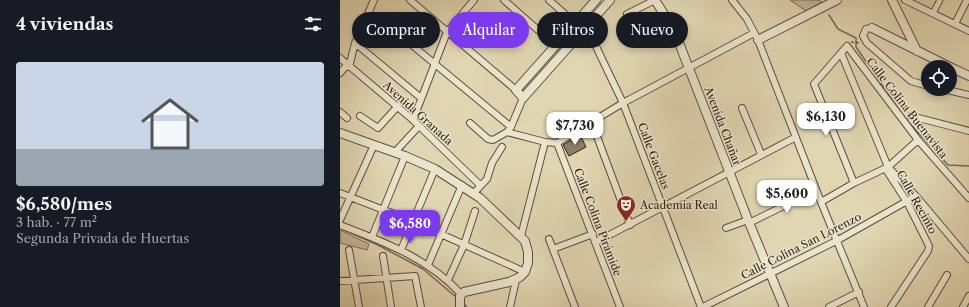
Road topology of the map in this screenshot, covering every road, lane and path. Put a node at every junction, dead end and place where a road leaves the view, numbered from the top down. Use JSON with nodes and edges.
{"nodes":[{"id":1,"x":374,"y":0,"type":"edge"},
{"id":2,"x":410,"y":0,"type":"edge"},
{"id":3,"x":474,"y":0,"type":"edge"},
{"id":4,"x":504,"y":0,"type":"edge"},
{"id":5,"x":549,"y":0,"type":"edge"},
{"id":6,"x":596,"y":0,"type":"edge"},
{"id":7,"x":610,"y":0,"type":"edge"},
{"id":8,"x":655,"y":0,"type":"edge"},
{"id":9,"x":732,"y":0,"type":"edge"},
{"id":10,"x":892,"y":0,"type":"edge"},
{"id":11,"x":905,"y":0,"type":"edge"},
{"id":12,"x":940,"y":0,"type":"edge"},
{"id":13,"x":967,"y":0,"type":"edge"},
{"id":14,"x":832,"y":1,"type":"edge"},
{"id":15,"x":369,"y":12,"type":"edge"},
{"id":16,"x":563,"y":12,"type":"edge"},
{"id":17,"x":586,"y":12,"type":"edge"},
{"id":18,"x":599,"y":12,"type":"edge"},
{"id":19,"x":631,"y":12,"type":"edge"},
{"id":20,"x":933,"y":13,"type":"junction"},
{"id":21,"x":955,"y":24,"type":"junction"},
{"id":22,"x":872,"y":28,"type":"joint"},
{"id":23,"x":537,"y":29,"type":"edge"},
{"id":24,"x":969,"y":31,"type":"edge"},
{"id":25,"x":447,"y":32,"type":"junction"},
{"id":26,"x":756,"y":36,"type":"junction"},
{"id":27,"x":860,"y":43,"type":"dead end"},
{"id":28,"x":849,"y":44,"type":"junction"},
{"id":29,"x":353,"y":48,"type":"edge"},
{"id":30,"x":361,"y":48,"type":"edge"},
{"id":31,"x":416,"y":48,"type":"edge"},
{"id":32,"x":554,"y":48,"type":"edge"},
{"id":33,"x":566,"y":48,"type":"edge"},
{"id":34,"x":597,"y":48,"type":"edge"},
{"id":35,"x":917,"y":51,"type":"junction"},
{"id":36,"x":841,"y":53,"type":"junction"},
{"id":37,"x":340,"y":58,"type":"edge"},
{"id":38,"x":936,"y":60,"type":"edge"},
{"id":39,"x":436,"y":64,"type":"junction"},
{"id":40,"x":348,"y":66,"type":"junction"},
{"id":41,"x":689,"y":68,"type":"junction"},
{"id":42,"x":957,"y":70,"type":"edge"},
{"id":43,"x":340,"y":73,"type":"edge"},
{"id":44,"x":969,"y":76,"type":"edge"},
{"id":45,"x":921,"y":84,"type":"edge"},
{"id":46,"x":516,"y":90,"type":"junction"},
{"id":47,"x":957,"y":92,"type":"edge"},
{"id":48,"x":969,"y":95,"type":"edge"},
{"id":49,"x":422,"y":98,"type":"junction"},
{"id":50,"x":523,"y":98,"type":"junction"},
{"id":51,"x":623,"y":103,"type":"junction"},
{"id":52,"x":398,"y":106,"type":"junction"},
{"id":53,"x":742,"y":108,"type":"dead end"},
{"id":54,"x":340,"y":112,"type":"edge"},
{"id":55,"x":360,"y":116,"type":"dead end"},
{"id":56,"x":910,"y":116,"type":"dead end"},
{"id":57,"x":348,"y":118,"type":"dead end"},
{"id":58,"x":413,"y":120,"type":"junction"},
{"id":59,"x":470,"y":123,"type":"dead end"},
{"id":60,"x":592,"y":123,"type":"junction"},
{"id":61,"x":419,"y":126,"type":"junction"},
{"id":62,"x":509,"y":129,"type":"junction"},
{"id":63,"x":969,"y":131,"type":"edge"},
{"id":64,"x":341,"y":136,"type":"edge"},
{"id":65,"x":796,"y":137,"type":"junction"},
{"id":66,"x":918,"y":140,"type":"junction"},
{"id":67,"x":544,"y":142,"type":"junction"},
{"id":68,"x":557,"y":143,"type":"junction"},
{"id":69,"x":374,"y":145,"type":"junction"},
{"id":70,"x":502,"y":147,"type":"dead end"},
{"id":71,"x":395,"y":152,"type":"junction"},
{"id":72,"x":761,"y":154,"type":"junction"},
{"id":73,"x":406,"y":156,"type":"junction"},
{"id":74,"x":888,"y":167,"type":"junction"},
{"id":75,"x":435,"y":169,"type":"junction"},
{"id":76,"x":729,"y":172,"type":"junction"},
{"id":77,"x":854,"y":183,"type":"junction"},
{"id":78,"x":480,"y":185,"type":"junction"},
{"id":79,"x":462,"y":186,"type":"junction"},
{"id":80,"x":816,"y":190,"type":"junction"},
{"id":81,"x":340,"y":193,"type":"edge"},
{"id":82,"x":473,"y":194,"type":"junction"},
{"id":83,"x":916,"y":196,"type":"junction"},
{"id":84,"x":351,"y":197,"type":"junction"},
{"id":85,"x":969,"y":198,"type":"edge"},
{"id":86,"x":820,"y":202,"type":"junction"},
{"id":87,"x":907,"y":202,"type":"junction"},
{"id":88,"x":663,"y":207,"type":"junction"},
{"id":89,"x":382,"y":209,"type":"junction"},
{"id":90,"x":475,"y":211,"type":"dead end"},
{"id":91,"x":340,"y":220,"type":"edge"},
{"id":92,"x":412,"y":221,"type":"junction"},
{"id":93,"x":748,"y":221,"type":"junction"},
{"id":94,"x":340,"y":225,"type":"edge"},
{"id":95,"x":630,"y":225,"type":"junction"},
{"id":96,"x":726,"y":228,"type":"dead end"},
{"id":97,"x":440,"y":234,"type":"junction"},
{"id":98,"x":592,"y":234,"type":"junction"},
{"id":99,"x":521,"y":236,"type":"junction"},
{"id":100,"x":372,"y":237,"type":"junction"},
{"id":101,"x":549,"y":240,"type":"dead end"},
{"id":102,"x":838,"y":240,"type":"junction"},
{"id":103,"x":596,"y":242,"type":"junction"},
{"id":104,"x":464,"y":245,"type":"junction"},
{"id":105,"x":553,"y":249,"type":"junction"},
{"id":106,"x":349,"y":250,"type":"dead end"},
{"id":107,"x":401,"y":250,"type":"junction"},
{"id":108,"x":383,"y":256,"type":"dead end"},
{"id":109,"x":969,"y":259,"type":"edge"},
{"id":110,"x":428,"y":265,"type":"junction"},
{"id":111,"x":525,"y":272,"type":"junction"},
{"id":112,"x":770,"y":274,"type":"junction"},
{"id":113,"x":947,"y":275,"type":"dead end"},
{"id":114,"x":386,"y":277,"type":"junction"},
{"id":115,"x":354,"y":280,"type":"junction"},
{"id":116,"x":448,"y":280,"type":"junction"},
{"id":117,"x":516,"y":280,"type":"junction"},
{"id":118,"x":340,"y":281,"type":"edge"},
{"id":119,"x":859,"y":292,"type":"junction"},
{"id":120,"x":969,"y":296,"type":"edge"},
{"id":121,"x":460,"y":300,"type":"edge"},
{"id":122,"x":359,"y":307,"type":"edge"},
{"id":123,"x":391,"y":307,"type":"edge"},
{"id":124,"x":421,"y":307,"type":"edge"},
{"id":125,"x":510,"y":307,"type":"edge"},
{"id":126,"x":575,"y":307,"type":"edge"},
{"id":127,"x":620,"y":307,"type":"edge"},
{"id":128,"x":702,"y":307,"type":"edge"},
{"id":129,"x":784,"y":307,"type":"edge"},
{"id":130,"x":829,"y":307,"type":"edge"},
{"id":131,"x":864,"y":307,"type":"edge"},
{"id":132,"x":891,"y":307,"type":"edge"},
{"id":133,"x":928,"y":307,"type":"edge"},
{"id":134,"x":963,"y":307,"type":"edge"}],
"edges":[{"from":1,"to":15,"type":"street"},
{"from":2,"to":25,"type":"street"},
{"from":3,"to":25,"type":"street"},
{"from":4,"to":23,"type":"street"},
{"from":5,"to":16,"type":"street","name":"Calle Gacelas"},
{"from":6,"to":17,"type":"street"},
{"from":7,"to":18,"type":"street"},
{"from":8,"to":19,"type":"street"},
{"from":8,"to":41,"type":"street","name":"Avenida Chañar"},
{"from":9,"to":26,"type":"street"},
{"from":10,"to":35,"type":"street"},
{"from":11,"to":20,"type":"street"},
{"from":12,"to":20,"type":"street"},
{"from":13,"to":21,"type":"street"},
{"from":14,"to":26,"type":"street"},
{"from":20,"to":21,"type":"street"},
{"from":21,"to":24,"type":"street"},
{"from":22,"to":35,"type":"street"},
{"from":22,"to":45,"type":"street"},
{"from":25,"to":39,"type":"street"},
{"from":25,"to":46,"type":"street"},
{"from":26,"to":41,"type":"street"},
{"from":26,"to":65,"type":"street"},
{"from":27,"to":28,"type":"path"},
{"from":28,"to":36,"type":"street"},
{"from":28,"to":66,"type":"street","name":"Calle Colina Buenavista"},
{"from":29,"to":40,"type":"street"},
{"from":30,"to":49,"type":"street"},
{"from":31,"to":39,"type":"street"},
{"from":32,"to":46,"type":"street"},
{"from":33,"to":50,"type":"street"},
{"from":34,"to":51,"type":"street","name":"Calle Gacelas"},
{"from":35,"to":38,"type":"street"},
{"from":36,"to":74,"type":"street","name":"Calle Recinto"},
{"from":36,"to":77,"type":"street"},
{"from":37,"to":40,"type":"street","name":"Avenida Granada"},
{"from":39,"to":49,"type":"street"},
{"from":39,"to":62,"type":"street"},
{"from":40,"to":43,"type":"street"},
{"from":40,"to":52,"type":"street","name":"Avenida Granada"},
{"from":41,"to":51,"type":"street"},
{"from":41,"to":76,"type":"street","name":"Avenida Chañar"},
{"from":42,"to":44,"type":"street"},
{"from":46,"to":50,"type":"street"},
{"from":47,"to":48,"type":"street"},
{"from":49,"to":58,"type":"street"},
{"from":50,"to":62,"type":"street"},
{"from":51,"to":60,"type":"street"},
{"from":51,"to":88,"type":"street","name":"Calle Gacelas"},
{"from":52,"to":55,"type":"street"},
{"from":52,"to":58,"type":"street","name":"Avenida Granada"},
{"from":53,"to":72,"type":"street"},
{"from":54,"to":57,"type":"street"},
{"from":56,"to":63,"type":"street"},
{"from":58,"to":61,"type":"street","name":"Avenida Granada"},
{"from":59,"to":62,"type":"street"},
{"from":60,"to":68,"type":"street"},
{"from":60,"to":95,"type":"street"},
{"from":61,"to":71,"type":"street"},
{"from":61,"to":78,"type":"street","name":"Avenida Granada"},
{"from":62,"to":67,"type":"street"},
{"from":64,"to":69,"type":"street"},
{"from":65,"to":72,"type":"street"},
{"from":65,"to":80,"type":"street"},
{"from":66,"to":74,"type":"street"},
{"from":66,"to":85,"type":"street","name":"Calle Colina Buenavista"},
{"from":67,"to":68,"type":"street"},
{"from":67,"to":99,"type":"street"},
{"from":68,"to":98,"type":"street","name":"Calle Colina Pirámide"},
{"from":69,"to":71,"type":"street"},
{"from":69,"to":84,"type":"street"},
{"from":70,"to":78,"type":"street"},
{"from":71,"to":73,"type":"street"},
{"from":72,"to":76,"type":"street"},
{"from":73,"to":75,"type":"street"},
{"from":73,"to":89,"type":"street"},
{"from":74,"to":77,"type":"street"},
{"from":74,"to":83,"type":"street"},
{"from":74,"to":87,"type":"street","name":"Calle Recinto"},
{"from":75,"to":79,"type":"street"},
{"from":75,"to":92,"type":"street"},
{"from":76,"to":88,"type":"street"},
{"from":76,"to":93,"type":"street","name":"Avenida Chañar"},
{"from":77,"to":86,"type":"street"},
{"from":78,"to":82,"type":"street"},
{"from":79,"to":82,"type":"street"},
{"from":79,"to":97,"type":"street"},
{"from":80,"to":86,"type":"street"},
{"from":80,"to":93,"type":"street"},
{"from":81,"to":84,"type":"street"},
{"from":82,"to":99,"type":"street"},
{"from":83,"to":87,"type":"street","name":"Calle Colina San Lorenzo"},
{"from":83,"to":109,"type":"street"},
{"from":84,"to":89,"type":"street"},
{"from":84,"to":91,"type":"street"},
{"from":86,"to":102,"type":"street"},
{"from":87,"to":102,"type":"street","name":"Calle Colina San Lorenzo"},
{"from":87,"to":132,"type":"street","name":"Calle Recinto"},
{"from":88,"to":95,"type":"street"},
{"from":88,"to":128,"type":"street","name":"Calle Gacelas"},
{"from":89,"to":92,"type":"street"},
{"from":89,"to":100,"type":"street"},
{"from":90,"to":104,"type":"street"},
{"from":92,"to":97,"type":"street"},
{"from":92,"to":107,"type":"street"},
{"from":93,"to":96,"type":"street"},
{"from":93,"to":112,"type":"street","name":"Avenida Chañar"},
{"from":94,"to":100,"type":"street"},
{"from":95,"to":103,"type":"street"},
{"from":97,"to":104,"type":"street"},
{"from":97,"to":110,"type":"street"},
{"from":98,"to":103,"type":"street","name":"Calle Colina Pirámide"},
{"from":98,"to":105,"type":"street"},
{"from":99,"to":111,"type":"street"},
{"from":100,"to":107,"type":"street"},
{"from":101,"to":105,"type":"street"},
{"from":102,"to":112,"type":"street","name":"Calle Colina San Lorenzo"},
{"from":102,"to":119,"type":"street"},
{"from":103,"to":127,"type":"street","name":"Calle Colina Pirámide"},
{"from":104,"to":111,"type":"street"},
{"from":104,"to":116,"type":"street"},
{"from":105,"to":126,"type":"street"},
{"from":106,"to":115,"type":"street"},
{"from":107,"to":110,"type":"street"},
{"from":108,"to":114,"type":"street"},
{"from":110,"to":116,"type":"street"},
{"from":111,"to":117,"type":"street"},
{"from":112,"to":128,"type":"street","name":"Calle Colina San Lorenzo"},
{"from":112,"to":129,"type":"street","name":"Avenida Chañar"},
{"from":113,"to":133,"type":"street"},
{"from":114,"to":115,"type":"street"},
{"from":114,"to":123,"type":"street"},
{"from":114,"to":124,"type":"street"},
{"from":115,"to":118,"type":"street"},
{"from":115,"to":122,"type":"street"},
{"from":116,"to":121,"type":"street"},
{"from":117,"to":121,"type":"street"},
{"from":117,"to":125,"type":"street"},
{"from":119,"to":130,"type":"street"},
{"from":119,"to":131,"type":"street"},
{"from":120,"to":134,"type":"street"}]}
